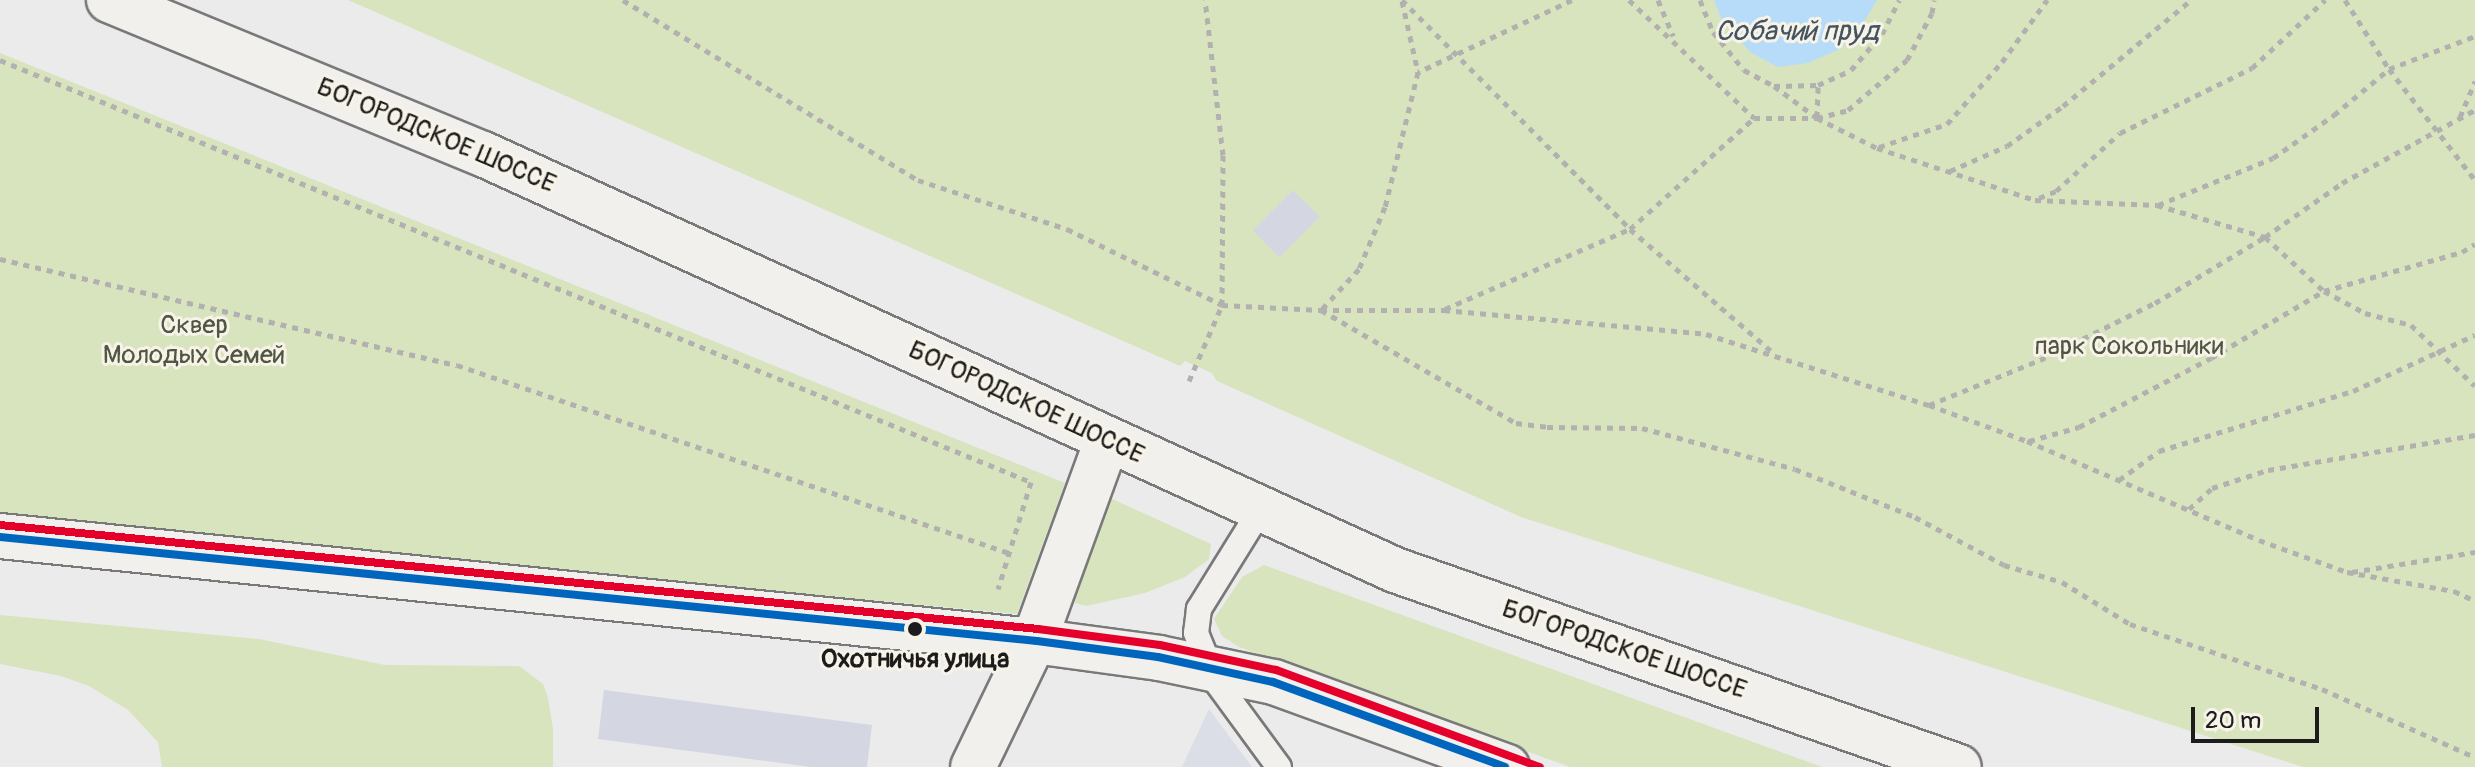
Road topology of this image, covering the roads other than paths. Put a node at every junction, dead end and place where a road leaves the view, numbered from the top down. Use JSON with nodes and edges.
{"nodes":[{"id":1,"x":109,"y":0,"type":"edge"},
{"id":2,"x":1107,"y":440,"type":"junction"},
{"id":3,"x":1261,"y":509,"type":"junction"},
{"id":4,"x":0,"y":536,"type":"edge"},
{"id":5,"x":1034,"y":641,"type":"junction"},
{"id":6,"x":1209,"y":668,"type":"junction"},
{"id":7,"x":973,"y":767,"type":"edge"},
{"id":8,"x":1279,"y":767,"type":"edge"},
{"id":9,"x":1507,"y":767,"type":"edge"},
{"id":10,"x":1959,"y":767,"type":"edge"}],
"edges":[{"from":1,"to":2,"type":"main road","name":"БОГОРОДСКОЕ ШОССЕ"},
{"from":2,"to":3,"type":"main road","name":"БОГОРОДСКОЕ ШОССЕ"},
{"from":2,"to":5,"type":"main road"},
{"from":3,"to":6,"type":"lane"},
{"from":3,"to":10,"type":"main road","name":"БОГОРОДСКОЕ ШОССЕ"},
{"from":4,"to":5,"type":"main road"},
{"from":5,"to":6,"type":"main road"},
{"from":5,"to":7,"type":"main road"},
{"from":6,"to":8,"type":"lane"},
{"from":6,"to":9,"type":"main road"}]}
